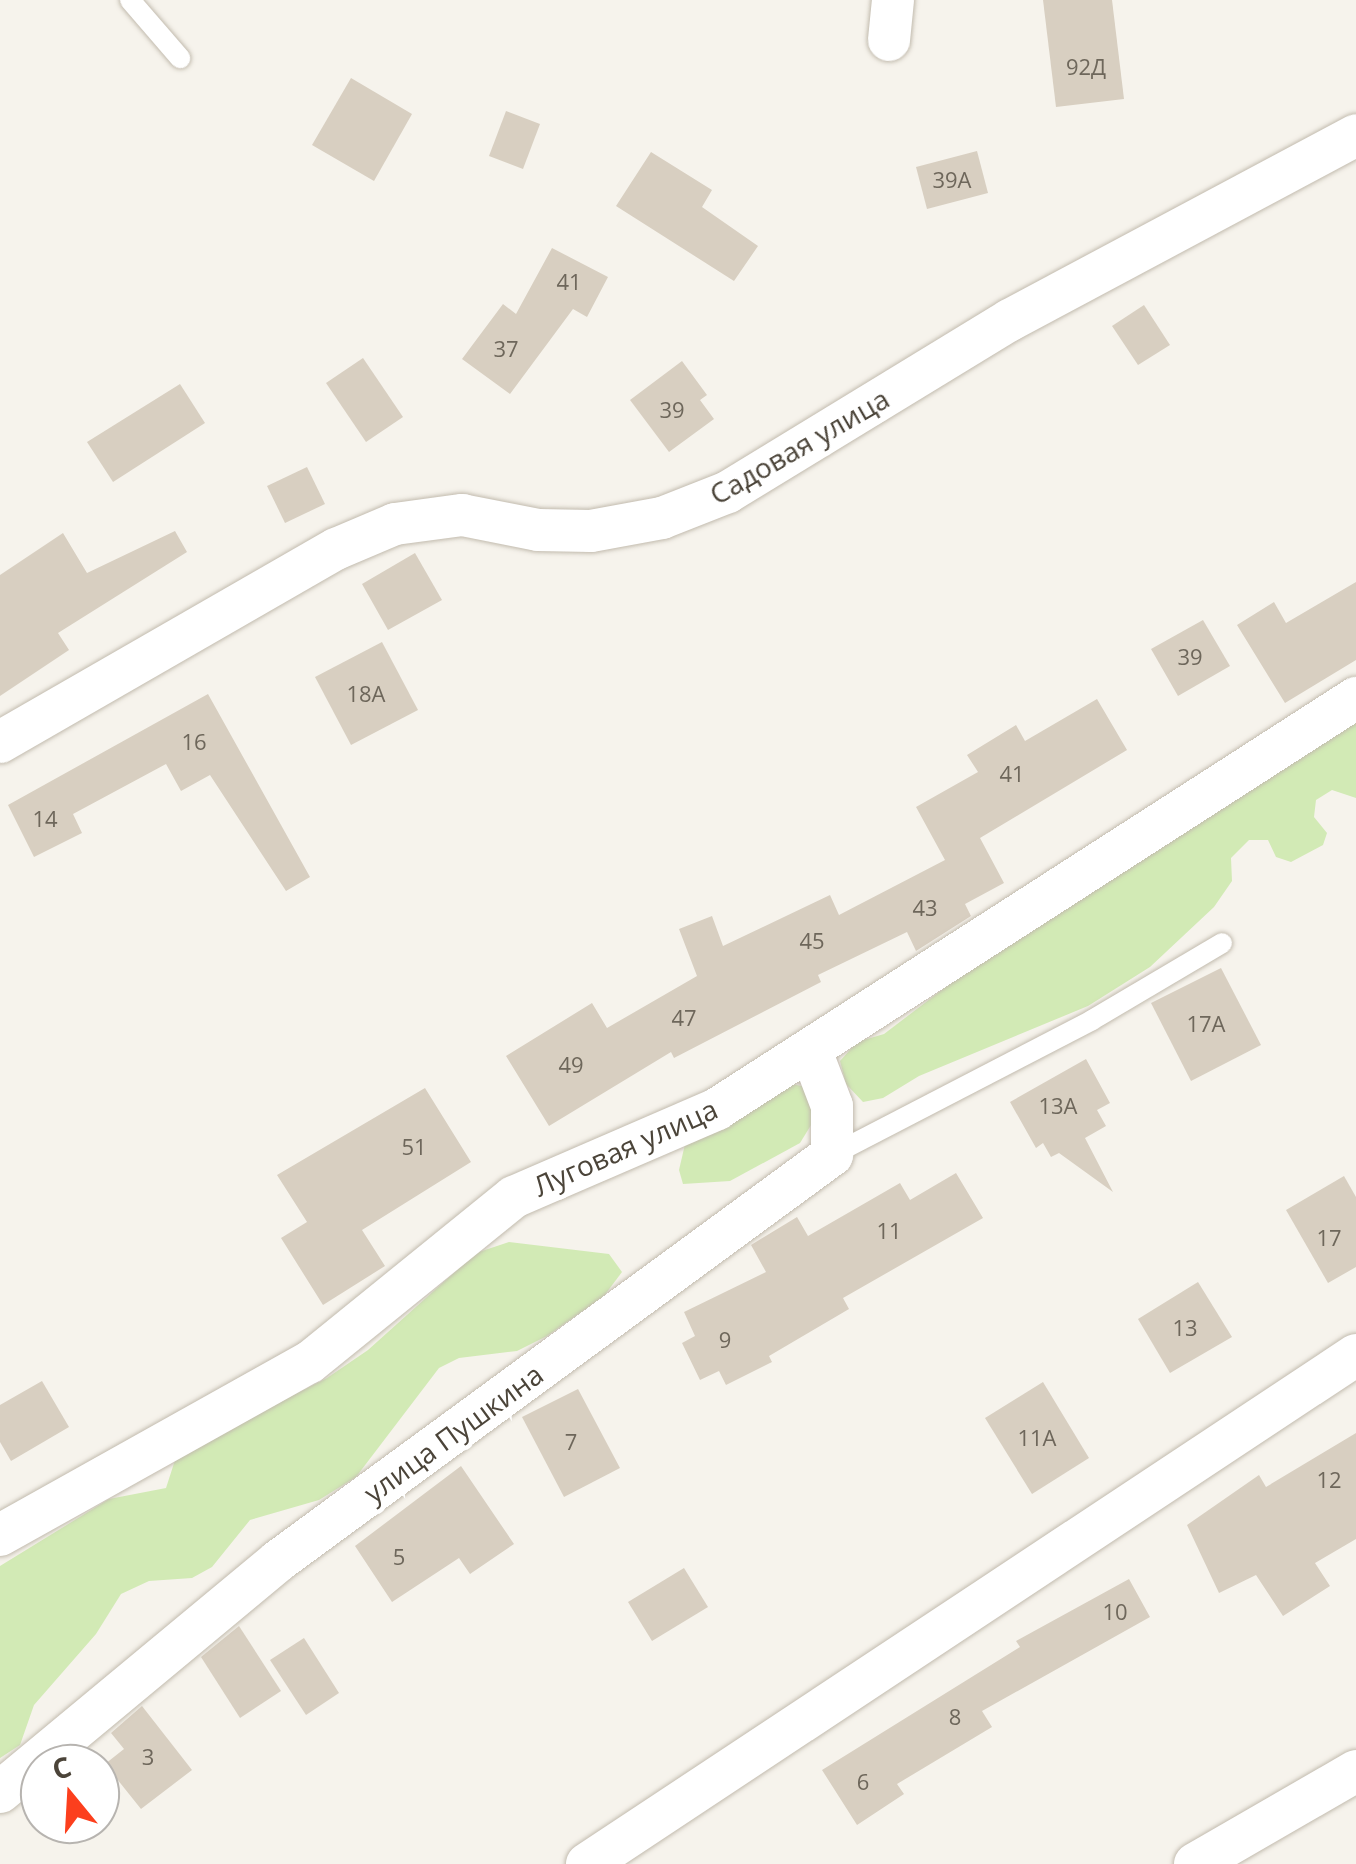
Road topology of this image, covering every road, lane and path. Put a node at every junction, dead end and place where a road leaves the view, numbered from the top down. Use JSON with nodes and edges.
{"nodes":[{"id":1,"x":130,"y":0,"type":"edge"},
{"id":2,"x":180,"y":58,"type":"dead end"},
{"id":3,"x":1356,"y":135,"type":"edge"},
{"id":4,"x":1356,"y":698,"type":"edge"},
{"id":5,"x":0,"y":742,"type":"edge"},
{"id":6,"x":1222,"y":943,"type":"dead end"},
{"id":7,"x":811,"y":1051,"type":"junction"},
{"id":8,"x":832,"y":1155,"type":"junction"},
{"id":9,"x":1356,"y":1356,"type":"edge"},
{"id":10,"x":0,"y":1536,"type":"edge"},
{"id":11,"x":1356,"y":1771,"type":"edge"},
{"id":12,"x":0,"y":1792,"type":"edge"},
{"id":13,"x":587,"y":1864,"type":"edge"},
{"id":14,"x":1195,"y":1864,"type":"edge"}],
"edges":[{"from":1,"to":2,"type":"lane"},
{"from":3,"to":5,"type":"street","name":"Садовая улица"},
{"from":4,"to":7,"type":"street","name":"Луговая улица"},
{"from":6,"to":8,"type":"lane"},
{"from":7,"to":8,"type":"street"},
{"from":7,"to":10,"type":"street","name":"Луговая улица"},
{"from":8,"to":12,"type":"street","name":"улица Пушкина"},
{"from":9,"to":13,"type":"street"},
{"from":11,"to":14,"type":"street"}]}
